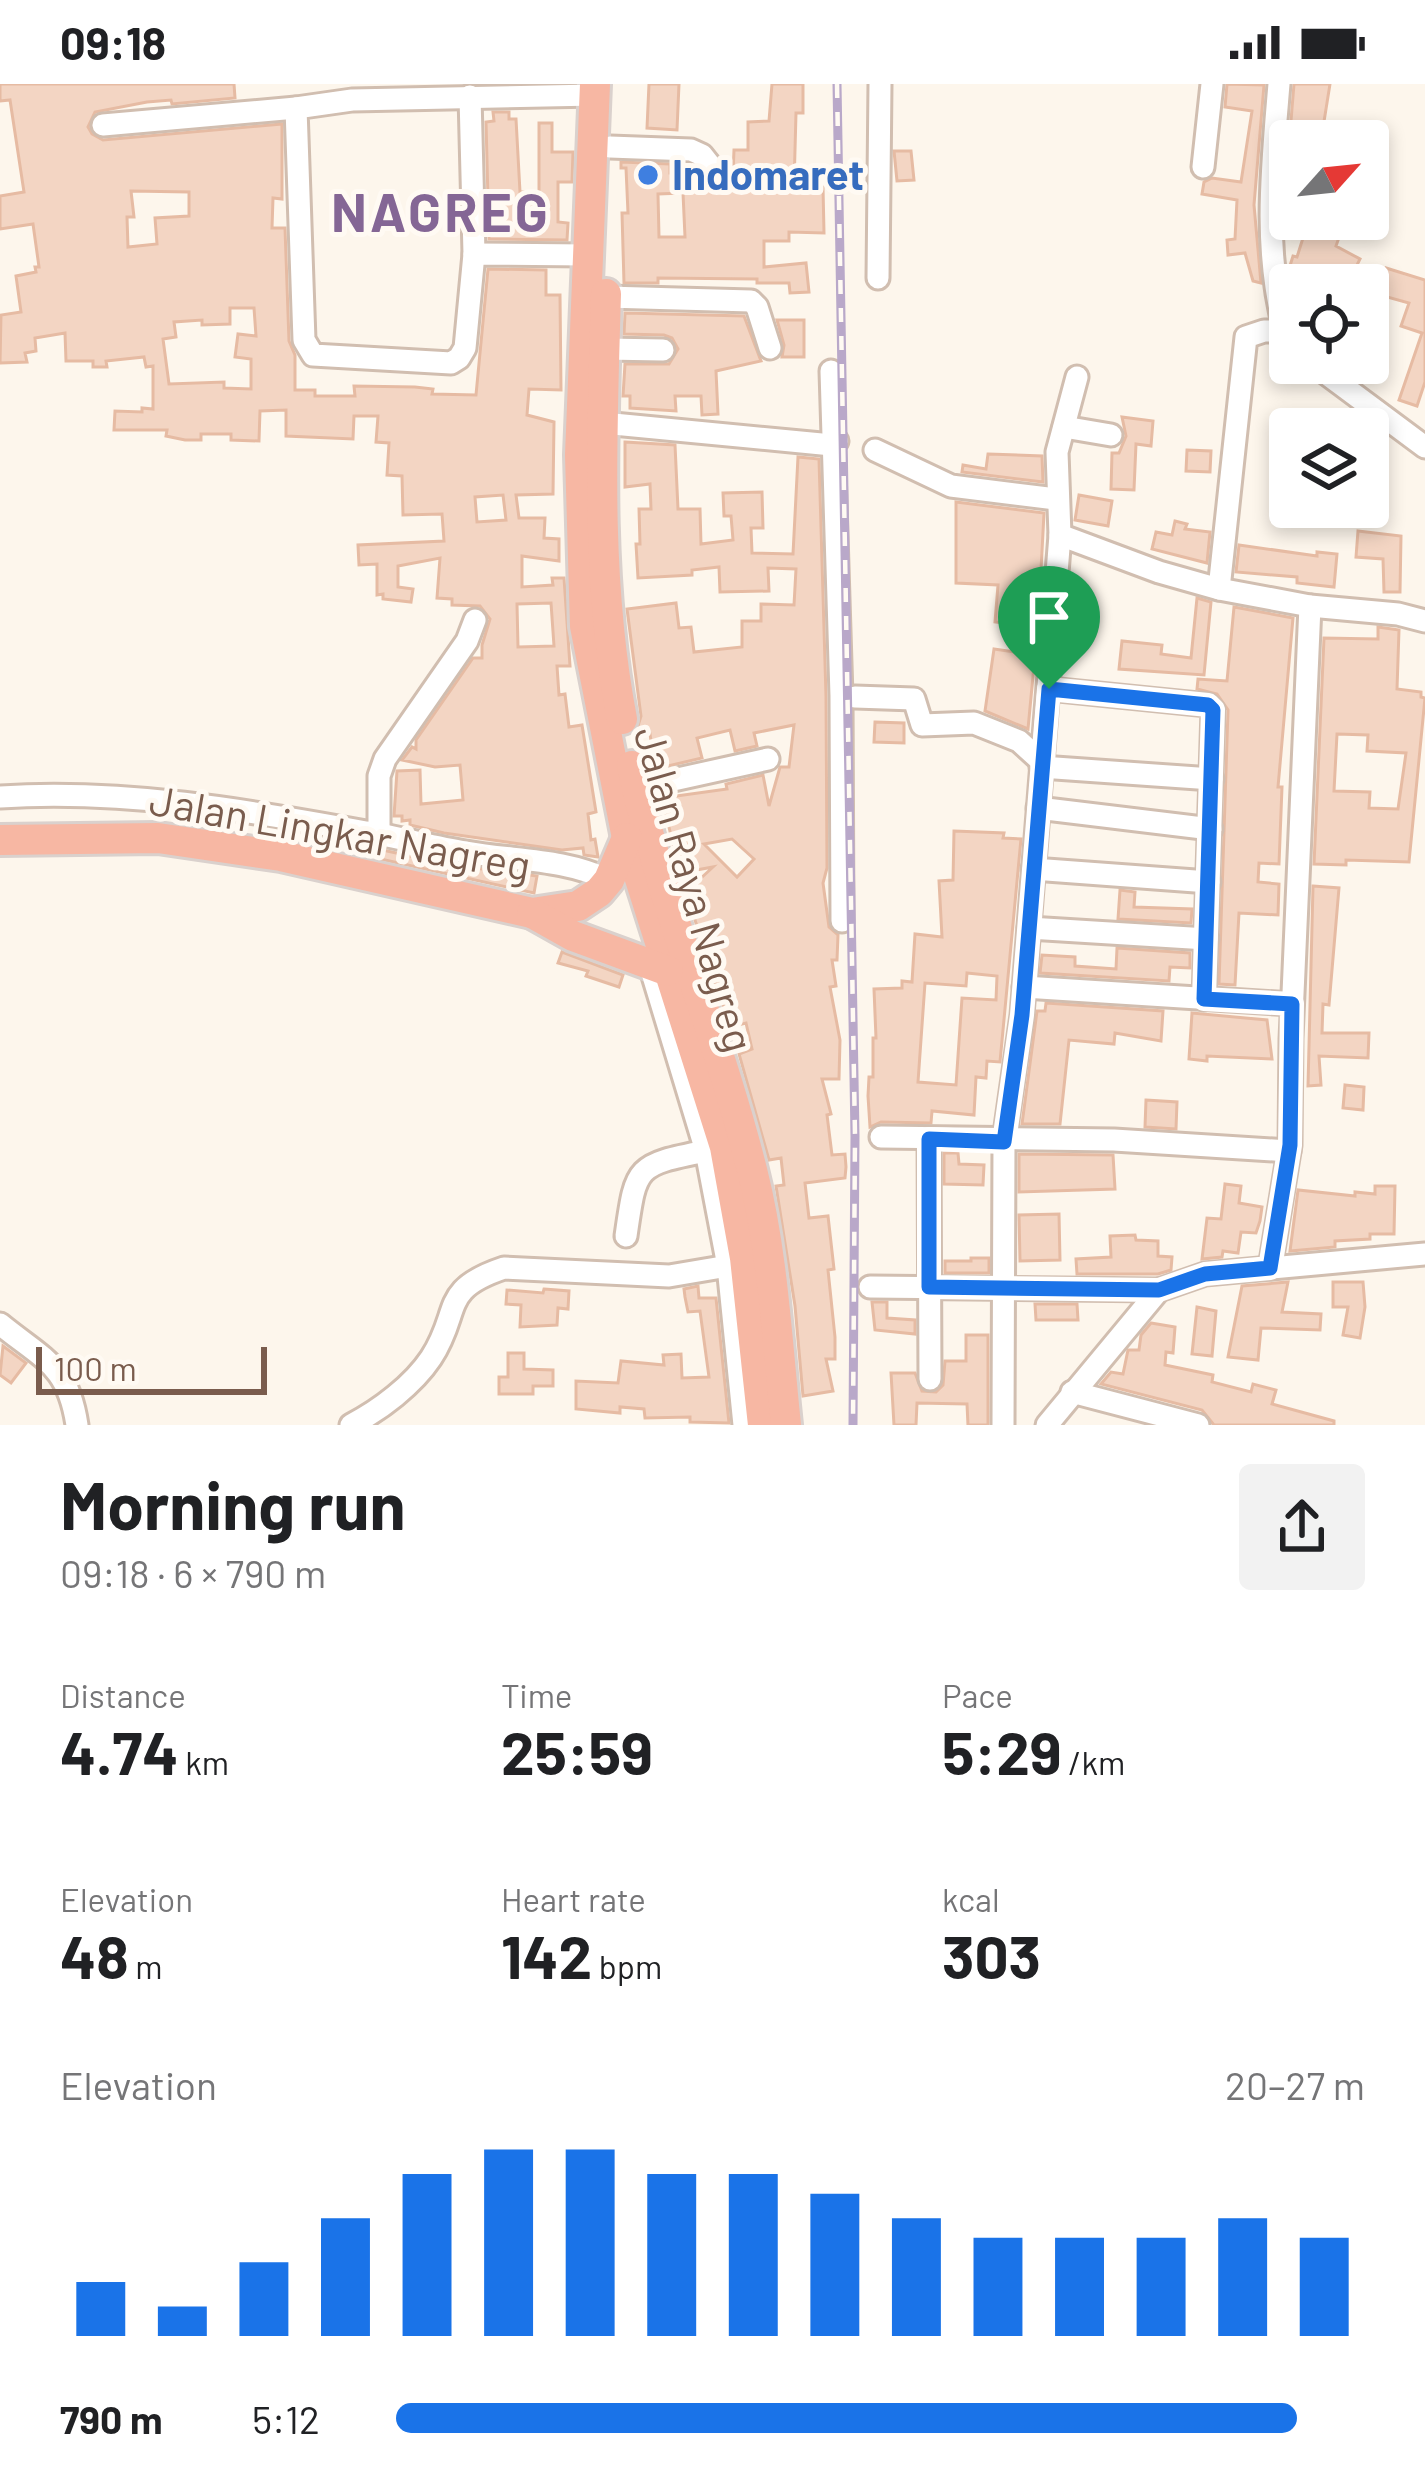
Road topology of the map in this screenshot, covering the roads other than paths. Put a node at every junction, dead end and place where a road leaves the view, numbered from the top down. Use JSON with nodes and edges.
{"nodes":[{"id":1,"x":880,"y":84,"type":"edge"},
{"id":2,"x":1212,"y":84,"type":"edge"},
{"id":3,"x":1280,"y":84,"type":"edge"},
{"id":4,"x":600,"y":88,"type":"edge"},
{"id":5,"x":470,"y":96,"type":"junction"},
{"id":6,"x":296,"y":108,"type":"junction"},
{"id":7,"x":103,"y":125,"type":"dead end"},
{"id":8,"x":610,"y":147,"type":"junction"},
{"id":9,"x":1203,"y":167,"type":"dead end"},
{"id":10,"x":717,"y":174,"type":"dead end"},
{"id":11,"x":474,"y":254,"type":"junction"},
{"id":12,"x":587,"y":254,"type":"junction"},
{"id":13,"x":1272,"y":264,"type":"edge"},
{"id":14,"x":878,"y":278,"type":"dead end"},
{"id":15,"x":606,"y":297,"type":"junction"},
{"id":16,"x":1269,"y":334,"type":"edge"},
{"id":17,"x":770,"y":348,"type":"dead end"},
{"id":18,"x":604,"y":349,"type":"junction"},
{"id":19,"x":663,"y":350,"type":"dead end"},
{"id":20,"x":831,"y":371,"type":"dead end"},
{"id":21,"x":1077,"y":376,"type":"dead end"},
{"id":22,"x":1340,"y":384,"type":"edge"},
{"id":23,"x":603,"y":423,"type":"junction"},
{"id":24,"x":1064,"y":427,"type":"junction"},
{"id":25,"x":1111,"y":435,"type":"dead end"},
{"id":26,"x":834,"y":444,"type":"junction"},
{"id":27,"x":1425,"y":447,"type":"edge"},
{"id":28,"x":875,"y":449,"type":"dead end"},
{"id":29,"x":1056,"y":499,"type":"junction"},
{"id":30,"x":1060,"y":535,"type":"junction"},
{"id":31,"x":1219,"y":589,"type":"junction"},
{"id":32,"x":1310,"y":605,"type":"junction"},
{"id":33,"x":475,"y":620,"type":"dead end"},
{"id":34,"x":1425,"y":621,"type":"edge"},
{"id":35,"x":1049,"y":689,"type":"junction"},
{"id":36,"x":847,"y":696,"type":"junction"},
{"id":37,"x":768,"y":759,"type":"dead end"},
{"id":38,"x":1041,"y":764,"type":"junction"},
{"id":39,"x":1213,"y":779,"type":"junction"},
{"id":40,"x":637,"y":788,"type":"junction"},
{"id":41,"x":0,"y":797,"type":"edge"},
{"id":42,"x":1038,"y":808,"type":"junction"},
{"id":43,"x":1211,"y":829,"type":"junction"},
{"id":44,"x":379,"y":834,"type":"junction"},
{"id":45,"x":626,"y":838,"type":"junction"},
{"id":46,"x":0,"y":840,"type":"edge"},
{"id":47,"x":1033,"y":869,"type":"junction"},
{"id":48,"x":609,"y":880,"type":"junction"},
{"id":49,"x":1209,"y":882,"type":"junction"},
{"id":50,"x":532,"y":913,"type":"junction"},
{"id":51,"x":842,"y":921,"type":"dead end"},
{"id":52,"x":1028,"y":928,"type":"junction"},
{"id":53,"x":1207,"y":939,"type":"junction"},
{"id":54,"x":659,"y":969,"type":"junction"},
{"id":55,"x":1024,"y":988,"type":"junction"},
{"id":56,"x":1204,"y":999,"type":"junction"},
{"id":57,"x":1292,"y":1004,"type":"junction"},
{"id":58,"x":881,"y":1137,"type":"dead end"},
{"id":59,"x":929,"y":1139,"type":"junction"},
{"id":60,"x":1004,"y":1142,"type":"junction"},
{"id":61,"x":706,"y":1151,"type":"junction"},
{"id":62,"x":1289,"y":1151,"type":"junction"},
{"id":63,"x":626,"y":1236,"type":"dead end"},
{"id":64,"x":1425,"y":1254,"type":"edge"},
{"id":65,"x":728,"y":1266,"type":"junction"},
{"id":66,"x":1270,"y":1268,"type":"junction"},
{"id":67,"x":870,"y":1286,"type":"dead end"},
{"id":68,"x":929,"y":1287,"type":"junction"},
{"id":69,"x":1001,"y":1289,"type":"junction"},
{"id":70,"x":1159,"y":1290,"type":"junction"},
{"id":71,"x":0,"y":1324,"type":"edge"},
{"id":72,"x":930,"y":1379,"type":"dead end"},
{"id":73,"x":1072,"y":1392,"type":"junction"},
{"id":74,"x":76,"y":1425,"type":"edge"},
{"id":75,"x":351,"y":1425,"type":"edge"},
{"id":76,"x":744,"y":1425,"type":"edge"},
{"id":77,"x":763,"y":1425,"type":"edge"},
{"id":78,"x":786,"y":1425,"type":"edge"},
{"id":79,"x":1003,"y":1425,"type":"edge"},
{"id":80,"x":1047,"y":1425,"type":"edge"},
{"id":81,"x":1198,"y":1425,"type":"edge"}],
"edges":[{"from":1,"to":14,"type":"street"},
{"from":2,"to":9,"type":"street"},
{"from":3,"to":13,"type":"street"},
{"from":4,"to":5,"type":"street"},
{"from":4,"to":8,"type":"highway","name":"Jalan Raya Nagreg"},
{"from":4,"to":12,"type":"highway","name":"Jalan Raya Nagreg"},
{"from":5,"to":6,"type":"street"},
{"from":5,"to":11,"type":"street"},
{"from":6,"to":7,"type":"street"},
{"from":6,"to":11,"type":"street"},
{"from":8,"to":10,"type":"street"},
{"from":8,"to":15,"type":"highway","name":"Jalan Raya Nagreg"},
{"from":11,"to":12,"type":"street"},
{"from":12,"to":45,"type":"highway","name":"Jalan Raya Nagreg"},
{"from":15,"to":17,"type":"street"},
{"from":15,"to":18,"type":"highway","name":"Jalan Raya Nagreg"},
{"from":16,"to":31,"type":"street"},
{"from":18,"to":19,"type":"street"},
{"from":18,"to":23,"type":"highway","name":"Jalan Raya Nagreg"},
{"from":20,"to":26,"type":"street"},
{"from":21,"to":24,"type":"street"},
{"from":22,"to":27,"type":"street"},
{"from":23,"to":26,"type":"street"},
{"from":23,"to":40,"type":"highway","name":"Jalan Raya Nagreg"},
{"from":24,"to":25,"type":"street"},
{"from":24,"to":29,"type":"street"},
{"from":26,"to":36,"type":"street"},
{"from":28,"to":29,"type":"street"},
{"from":29,"to":30,"type":"street"},
{"from":30,"to":31,"type":"street"},
{"from":30,"to":35,"type":"street"},
{"from":31,"to":32,"type":"street"},
{"from":32,"to":34,"type":"street"},
{"from":32,"to":57,"type":"street"},
{"from":33,"to":44,"type":"street"},
{"from":35,"to":38,"type":"street"},
{"from":35,"to":39,"type":"street"},
{"from":36,"to":38,"type":"street"},
{"from":36,"to":51,"type":"street"},
{"from":37,"to":40,"type":"street"},
{"from":38,"to":39,"type":"street"},
{"from":38,"to":42,"type":"street"},
{"from":39,"to":43,"type":"street"},
{"from":40,"to":78,"type":"highway","name":"Jalan Raya Nagreg"},
{"from":41,"to":44,"type":"street"},
{"from":42,"to":43,"type":"street"},
{"from":42,"to":47,"type":"street"},
{"from":43,"to":49,"type":"street"},
{"from":44,"to":48,"type":"street"},
{"from":45,"to":48,"type":"highway"},
{"from":45,"to":54,"type":"highway","name":"Jalan Raya Nagreg"},
{"from":46,"to":50,"type":"highway","name":"Jalan Lingkar Nagreg"},
{"from":47,"to":49,"type":"street"},
{"from":47,"to":52,"type":"street"},
{"from":48,"to":50,"type":"highway","name":"Jalan Lingkar Nagreg"},
{"from":49,"to":53,"type":"street"},
{"from":50,"to":54,"type":"highway"},
{"from":52,"to":53,"type":"street"},
{"from":52,"to":55,"type":"street"},
{"from":53,"to":56,"type":"street"},
{"from":54,"to":61,"type":"street"},
{"from":54,"to":77,"type":"highway","name":"Jalan Raya Nagreg"},
{"from":55,"to":56,"type":"street"},
{"from":55,"to":60,"type":"street"},
{"from":56,"to":57,"type":"street"},
{"from":57,"to":62,"type":"street"},
{"from":58,"to":59,"type":"street"},
{"from":59,"to":60,"type":"street"},
{"from":59,"to":68,"type":"street"},
{"from":60,"to":62,"type":"street"},
{"from":60,"to":69,"type":"street"},
{"from":61,"to":63,"type":"street"},
{"from":61,"to":65,"type":"street"},
{"from":62,"to":66,"type":"street"},
{"from":64,"to":66,"type":"street"},
{"from":65,"to":75,"type":"street"},
{"from":65,"to":76,"type":"street"},
{"from":66,"to":70,"type":"street"},
{"from":67,"to":68,"type":"street"},
{"from":68,"to":69,"type":"street"},
{"from":68,"to":72,"type":"street"},
{"from":69,"to":70,"type":"street"},
{"from":69,"to":79,"type":"street"},
{"from":70,"to":73,"type":"street"},
{"from":71,"to":74,"type":"street"},
{"from":73,"to":80,"type":"street"},
{"from":73,"to":81,"type":"street"}]}
